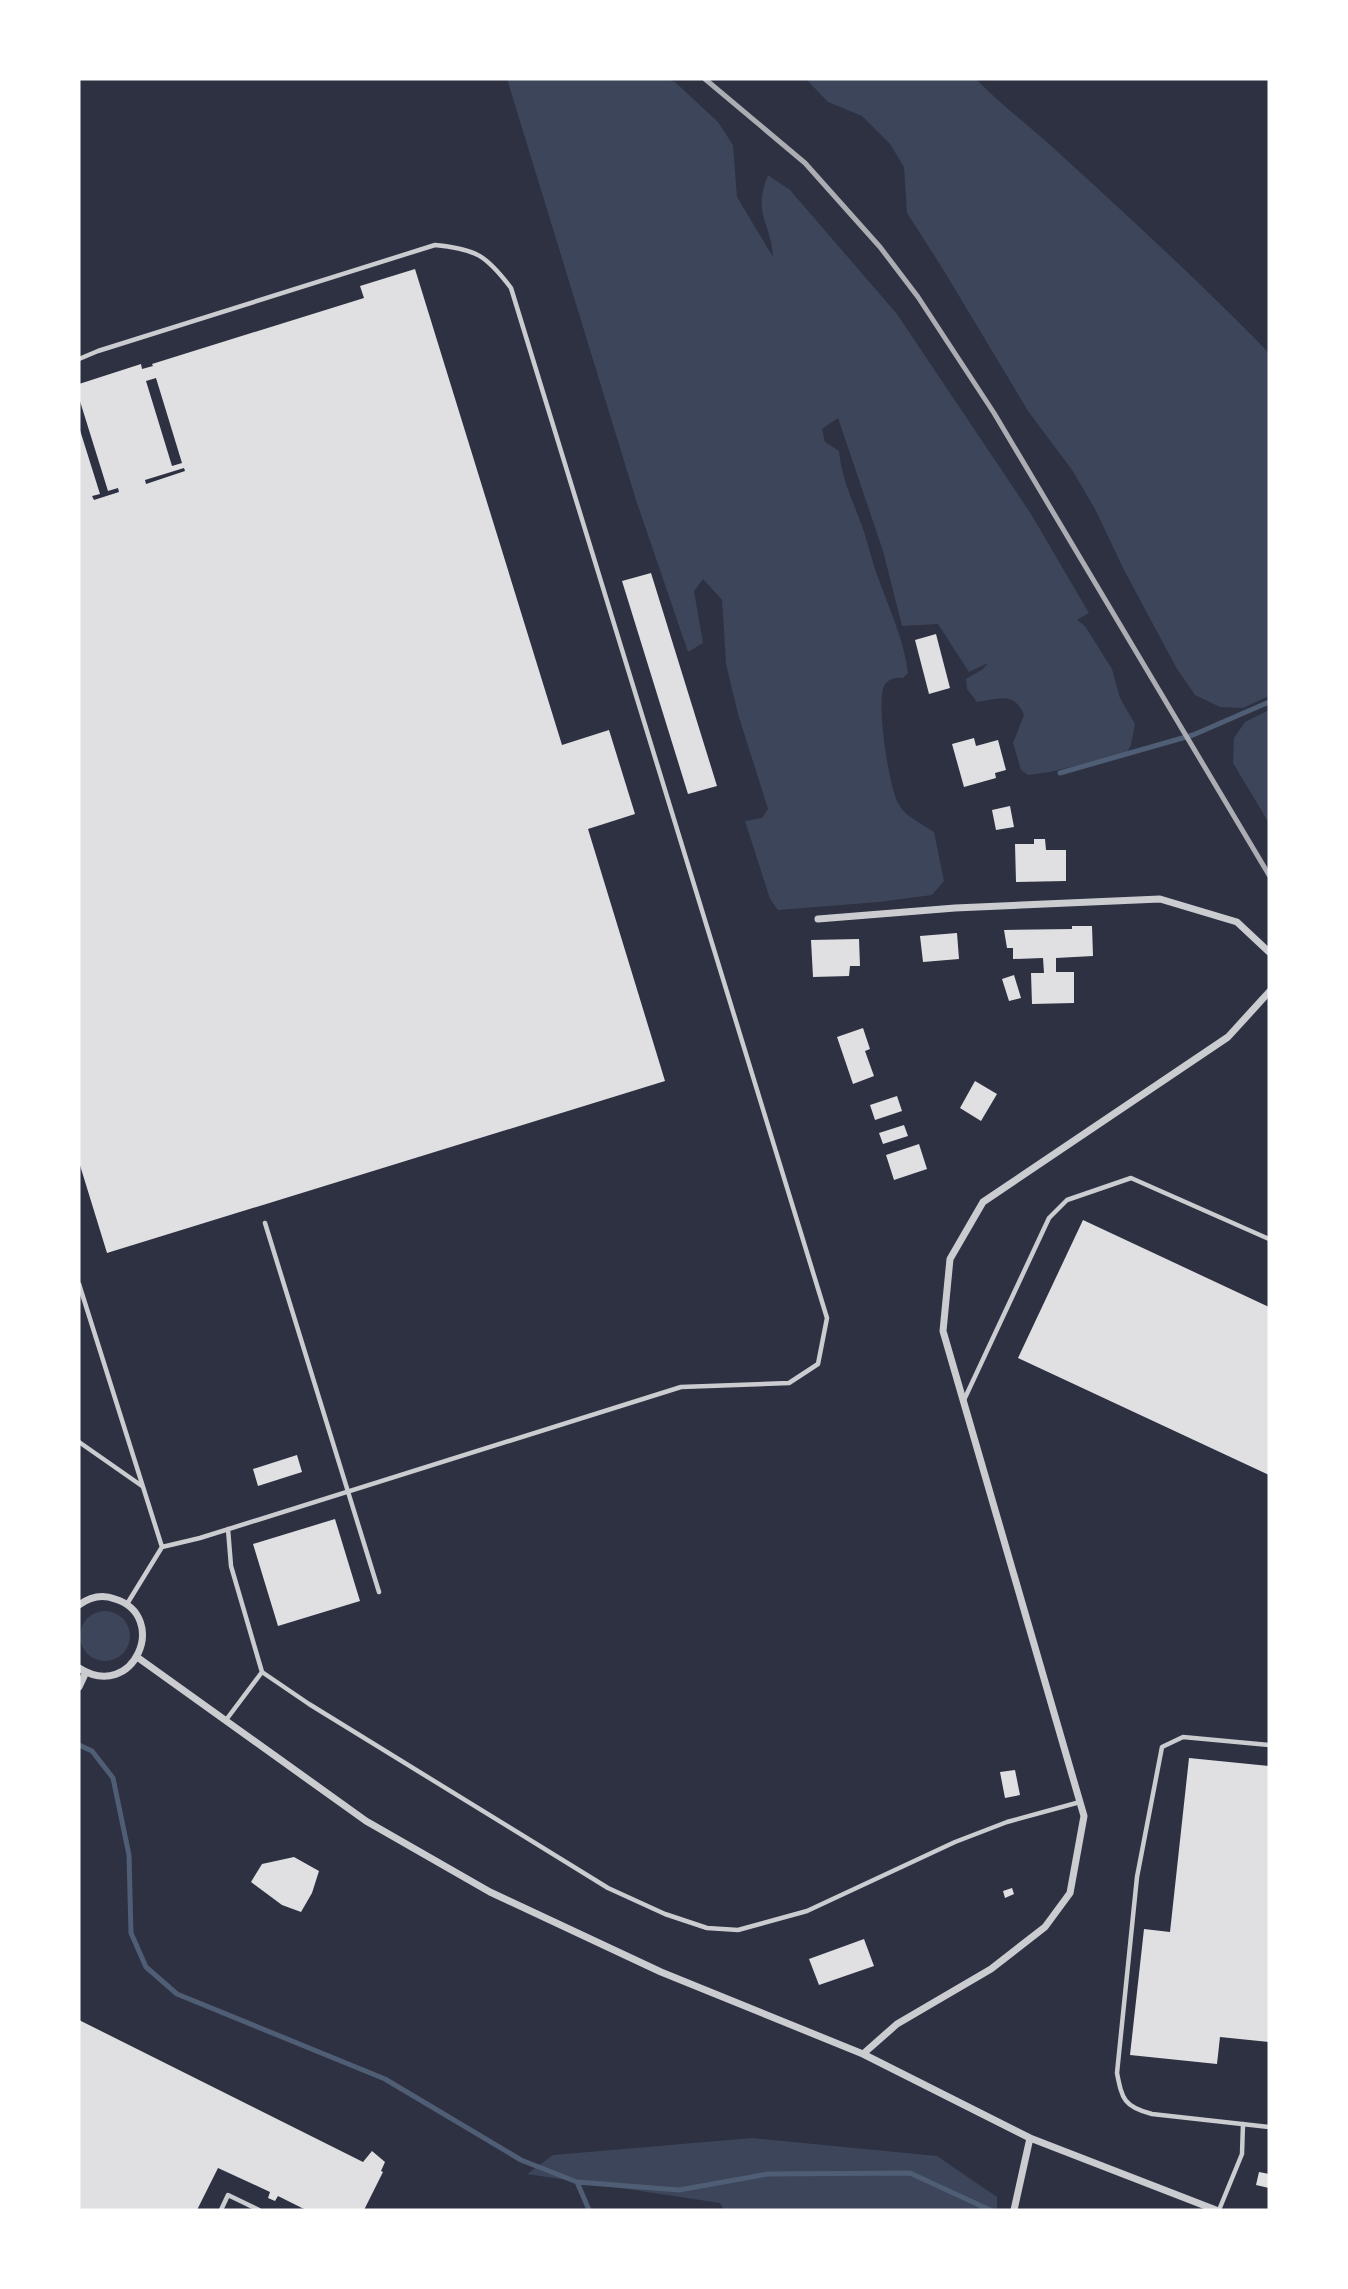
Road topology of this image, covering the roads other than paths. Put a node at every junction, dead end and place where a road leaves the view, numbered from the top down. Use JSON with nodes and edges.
{"nodes":[{"id":1,"x":79,"y":359,"type":"edge"},
{"id":2,"x":818,"y":919,"type":"dead end"},
{"id":3,"x":1269,"y":952,"type":"edge"},
{"id":4,"x":1269,"y":992,"type":"edge"},
{"id":5,"x":265,"y":1223,"type":"dead end"},
{"id":6,"x":1269,"y":1239,"type":"edge"},
{"id":7,"x":79,"y":1284,"type":"edge"},
{"id":8,"x":964,"y":1401,"type":"junction"},
{"id":9,"x":79,"y":1442,"type":"edge"},
{"id":10,"x":142,"y":1487,"type":"junction"},
{"id":11,"x":349,"y":1491,"type":"junction"},
{"id":12,"x":228,"y":1529,"type":"junction"},
{"id":13,"x":162,"y":1547,"type":"junction"},
{"id":14,"x":379,"y":1591,"type":"dead end"},
{"id":15,"x":127,"y":1604,"type":"junction"},
{"id":16,"x":79,"y":1605,"type":"edge"},
{"id":17,"x":137,"y":1657,"type":"junction"},
{"id":18,"x":82,"y":1670,"type":"edge"},
{"id":19,"x":262,"y":1672,"type":"junction"},
{"id":20,"x":79,"y":1687,"type":"edge"},
{"id":21,"x":226,"y":1720,"type":"junction"},
{"id":22,"x":1269,"y":1745,"type":"edge"},
{"id":23,"x":1080,"y":1802,"type":"junction"},
{"id":24,"x":863,"y":2054,"type":"junction"},
{"id":25,"x":1243,"y":2124,"type":"junction"},
{"id":26,"x":1269,"y":2127,"type":"edge"},
{"id":27,"x":1030,"y":2138,"type":"junction"},
{"id":28,"x":221,"y":2210,"type":"edge"},
{"id":29,"x":259,"y":2210,"type":"edge"},
{"id":30,"x":1014,"y":2210,"type":"edge"},
{"id":31,"x":1218,"y":2210,"type":"edge"}],
"edges":[{"from":1,"to":11,"type":"lane"},
{"from":2,"to":3,"type":"street"},
{"from":4,"to":8,"type":"street"},
{"from":5,"to":11,"type":"lane"},
{"from":6,"to":8,"type":"lane"},
{"from":7,"to":10,"type":"lane"},
{"from":8,"to":23,"type":"street"},
{"from":9,"to":10,"type":"lane"},
{"from":10,"to":13,"type":"lane"},
{"from":11,"to":12,"type":"lane"},
{"from":11,"to":14,"type":"lane"},
{"from":12,"to":13,"type":"lane"},
{"from":12,"to":19,"type":"lane"},
{"from":13,"to":15,"type":"lane"},
{"from":15,"to":16,"type":"street"},
{"from":15,"to":17,"type":"street"},
{"from":17,"to":18,"type":"street"},
{"from":17,"to":21,"type":"street"},
{"from":18,"to":20,"type":"street"},
{"from":19,"to":21,"type":"lane"},
{"from":19,"to":23,"type":"lane"},
{"from":21,"to":24,"type":"street"},
{"from":22,"to":25,"type":"lane"},
{"from":23,"to":24,"type":"street"},
{"from":24,"to":27,"type":"street"},
{"from":25,"to":26,"type":"lane"},
{"from":25,"to":31,"type":"lane"},
{"from":27,"to":30,"type":"street"},
{"from":27,"to":31,"type":"street"},
{"from":28,"to":29,"type":"lane"}]}
